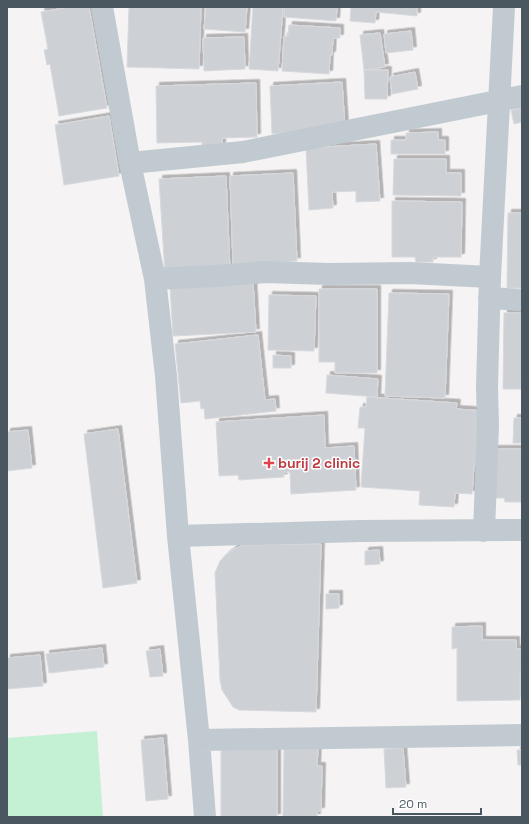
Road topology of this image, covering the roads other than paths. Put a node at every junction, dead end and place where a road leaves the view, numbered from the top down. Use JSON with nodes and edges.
{"nodes":[{"id":1,"x":102,"y":7,"type":"edge"},
{"id":2,"x":504,"y":7,"type":"edge"},
{"id":3,"x":522,"y":96,"type":"edge"},
{"id":4,"x":499,"y":101,"type":"junction"},
{"id":5,"x":130,"y":163,"type":"junction"},
{"id":6,"x":155,"y":279,"type":"junction"},
{"id":7,"x":490,"y":288,"type":"junction"},
{"id":8,"x":522,"y":300,"type":"edge"},
{"id":9,"x":522,"y":530,"type":"edge"},
{"id":10,"x":484,"y":531,"type":"junction"},
{"id":11,"x":178,"y":536,"type":"junction"},
{"id":12,"x":522,"y":735,"type":"edge"},
{"id":13,"x":200,"y":740,"type":"junction"},
{"id":14,"x":205,"y":817,"type":"edge"}],
"edges":[{"from":1,"to":5,"type":"street"},
{"from":2,"to":4,"type":"street"},
{"from":3,"to":4,"type":"street"},
{"from":4,"to":5,"type":"street"},
{"from":4,"to":7,"type":"street"},
{"from":5,"to":6,"type":"street"},
{"from":6,"to":7,"type":"street"},
{"from":6,"to":11,"type":"street"},
{"from":7,"to":8,"type":"street"},
{"from":7,"to":10,"type":"street"},
{"from":9,"to":10,"type":"street"},
{"from":10,"to":11,"type":"street"},
{"from":11,"to":13,"type":"street"},
{"from":12,"to":13,"type":"street"},
{"from":13,"to":14,"type":"street"}]}
